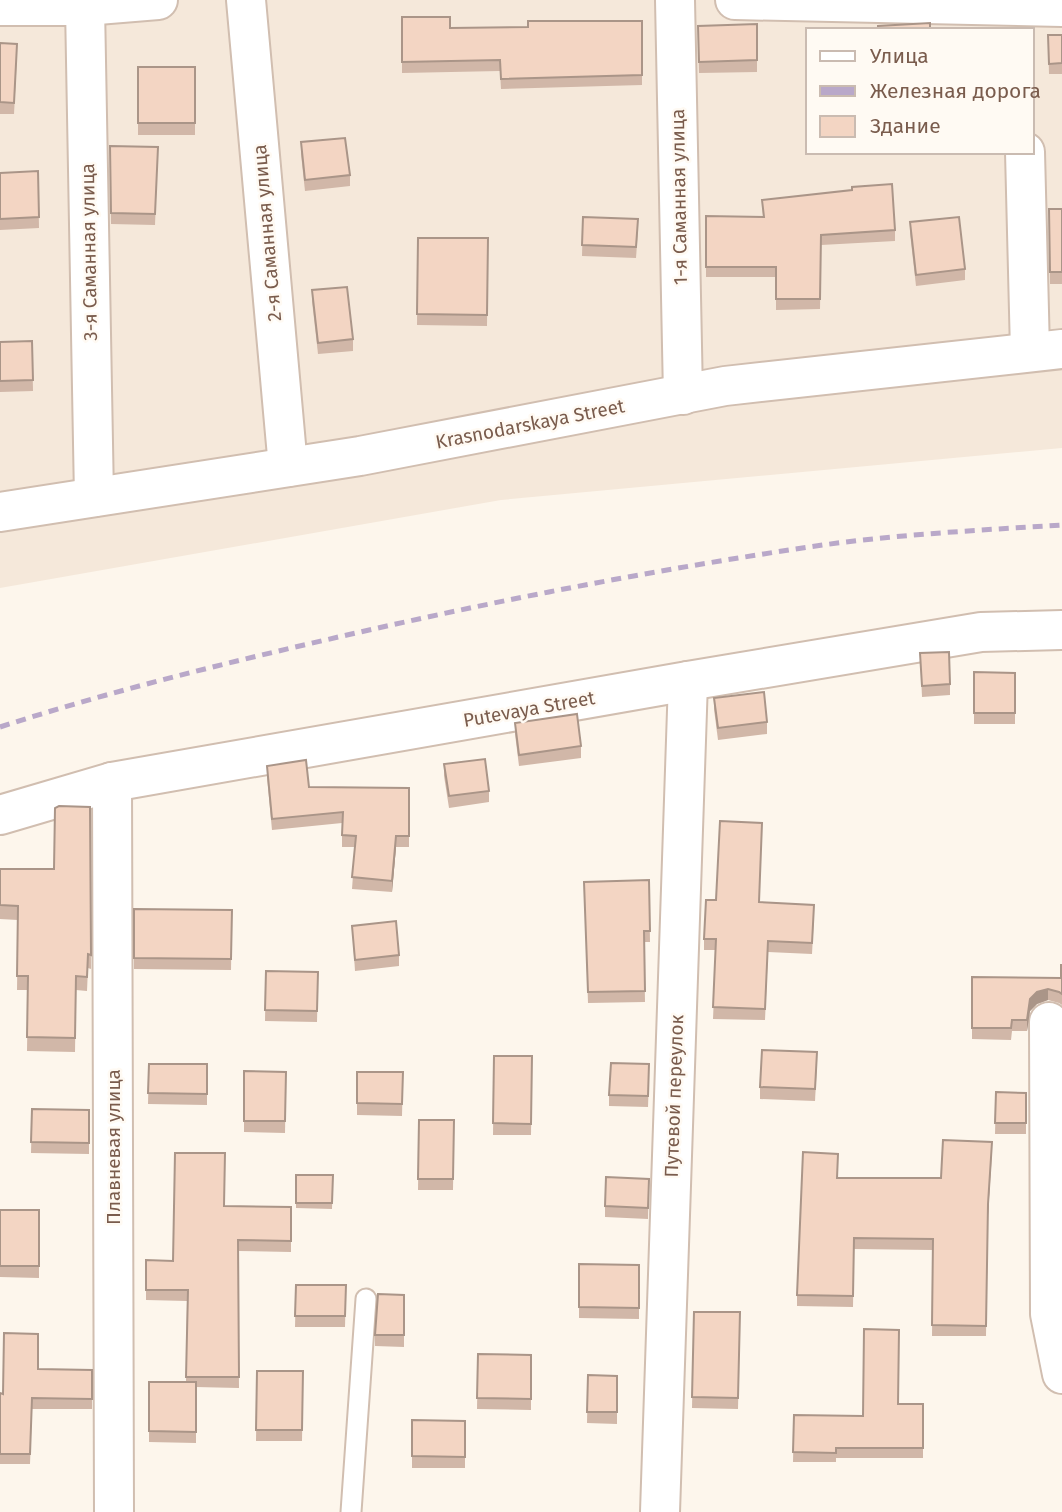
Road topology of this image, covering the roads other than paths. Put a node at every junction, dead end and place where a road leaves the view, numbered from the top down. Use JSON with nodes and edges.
{"nodes":[{"id":1,"x":158,"y":0,"type":"edge"},
{"id":2,"x":246,"y":0,"type":"edge"},
{"id":3,"x":675,"y":0,"type":"edge"},
{"id":4,"x":735,"y":0,"type":"edge"},
{"id":5,"x":0,"y":6,"type":"edge"},
{"id":6,"x":85,"y":6,"type":"junction"},
{"id":7,"x":1062,"y":6,"type":"edge"},
{"id":8,"x":1021,"y":12,"type":"edge"},
{"id":9,"x":1025,"y":154,"type":"edge"},
{"id":10,"x":1046,"y":350,"type":"edge"},
{"id":11,"x":683,"y":395,"type":"junction"},
{"id":12,"x":288,"y":467,"type":"junction"},
{"id":13,"x":94,"y":497,"type":"junction"},
{"id":14,"x":0,"y":512,"type":"edge"},
{"id":15,"x":1062,"y":630,"type":"edge"},
{"id":16,"x":688,"y":681,"type":"junction"},
{"id":17,"x":112,"y":782,"type":"junction"},
{"id":18,"x":0,"y":816,"type":"edge"},
{"id":19,"x":1049,"y":1022,"type":"dead end"},
{"id":20,"x":366,"y":1299,"type":"dead end"},
{"id":21,"x":1062,"y":1374,"type":"edge"},
{"id":22,"x":114,"y":1512,"type":"edge"},
{"id":23,"x":351,"y":1512,"type":"edge"},
{"id":24,"x":660,"y":1512,"type":"edge"}],
"edges":[{"from":1,"to":6,"type":"street"},
{"from":2,"to":12,"type":"street","name":"2-я Саманная улица"},
{"from":3,"to":11,"type":"street","name":"1-я Саманная улица"},
{"from":4,"to":8,"type":"street"},
{"from":5,"to":6,"type":"street"},
{"from":6,"to":13,"type":"street","name":"3-я Саманная улица"},
{"from":7,"to":8,"type":"street"},
{"from":9,"to":10,"type":"street"},
{"from":10,"to":11,"type":"street","name":"Krasnodarskaya Street"},
{"from":11,"to":12,"type":"street","name":"Krasnodarskaya Street"},
{"from":12,"to":13,"type":"street","name":"Krasnodarskaya Street"},
{"from":13,"to":14,"type":"street","name":"Krasnodarskaya Street"},
{"from":15,"to":16,"type":"street","name":"Putevaya Street"},
{"from":16,"to":17,"type":"street","name":"Putevaya Street"},
{"from":16,"to":24,"type":"street","name":"Путевой переулок"},
{"from":17,"to":18,"type":"street","name":"Putevaya Street"},
{"from":17,"to":22,"type":"street","name":"Плавневая улица"},
{"from":19,"to":21,"type":"street"},
{"from":20,"to":23,"type":"lane"}]}
